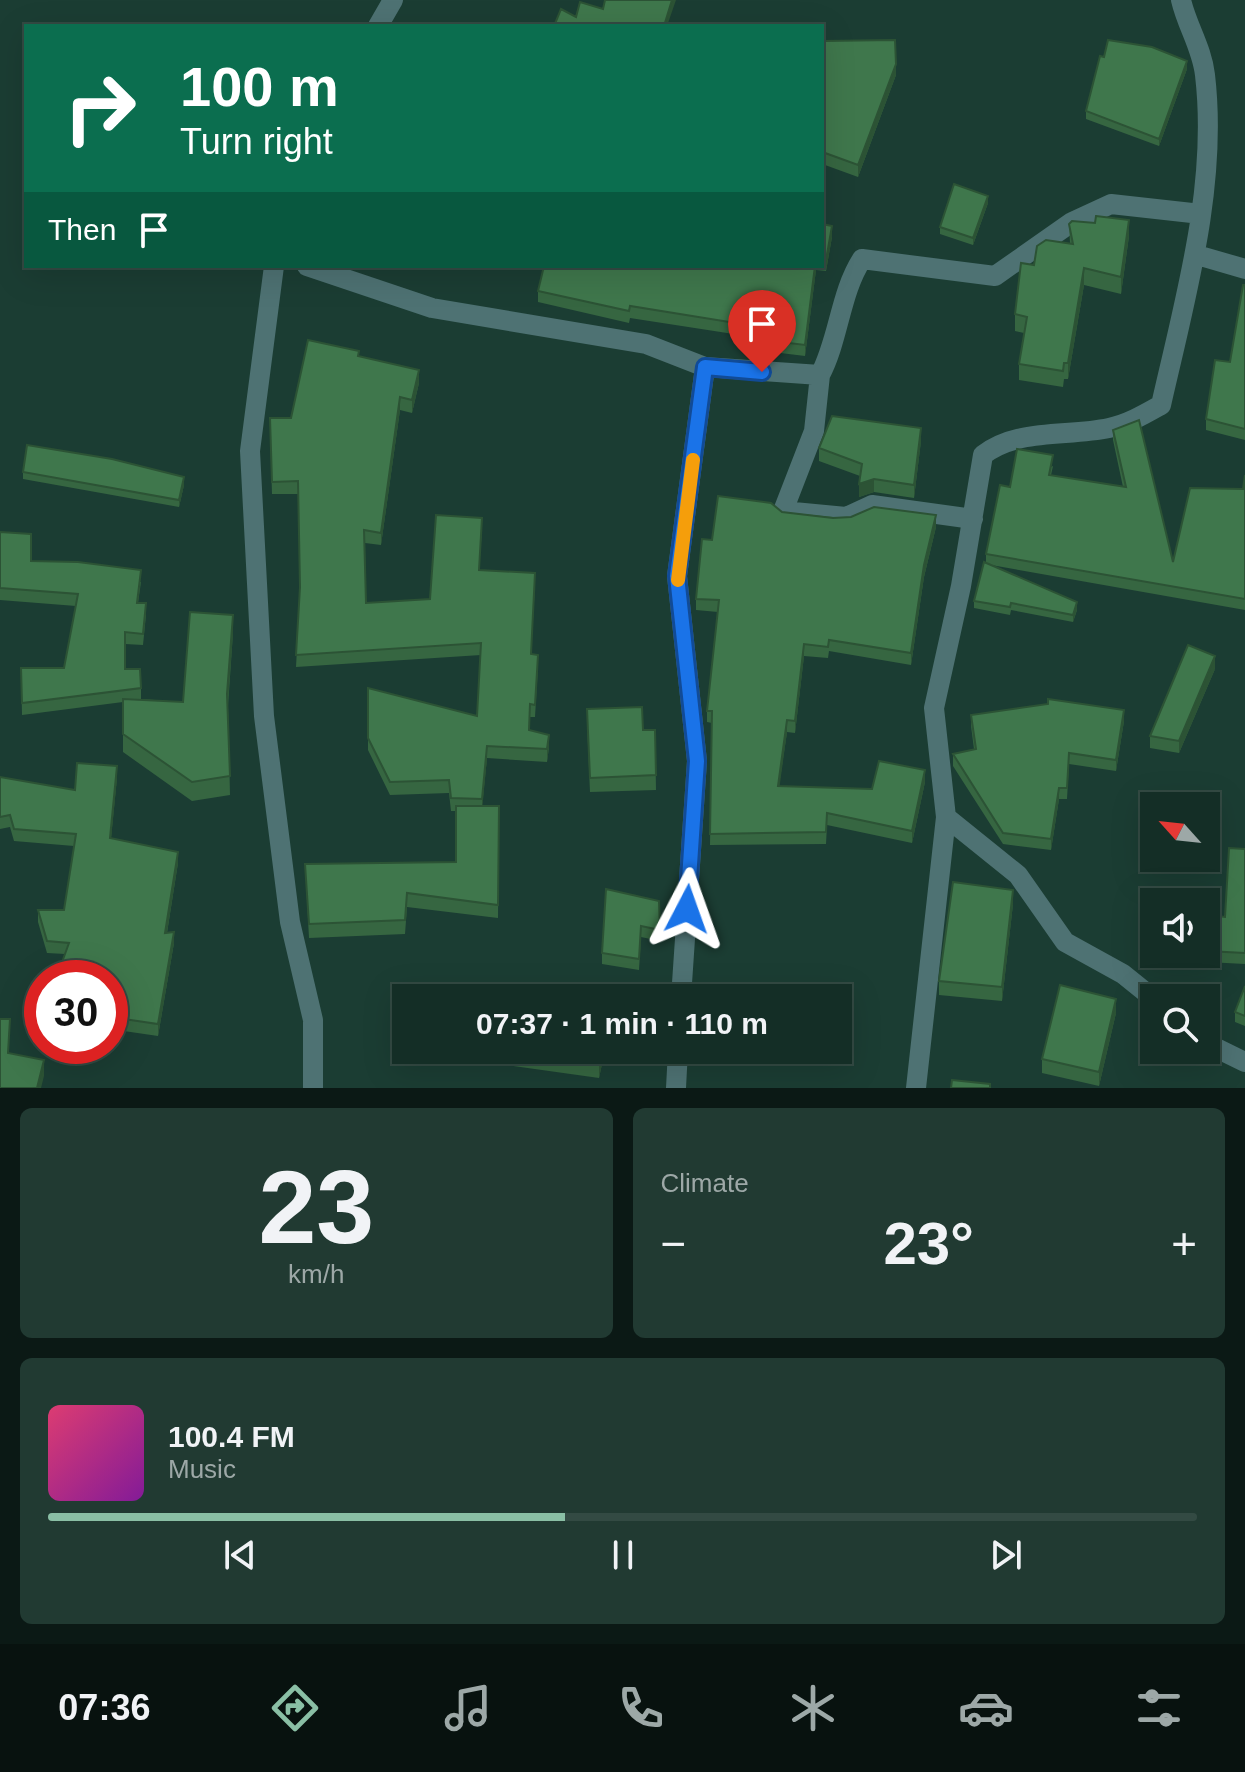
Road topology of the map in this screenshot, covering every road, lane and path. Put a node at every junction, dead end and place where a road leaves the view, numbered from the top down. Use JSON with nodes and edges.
{"nodes":[{"id":1,"x":393,"y":0,"type":"edge"},
{"id":2,"x":1181,"y":0,"type":"edge"},
{"id":3,"x":379,"y":24,"type":"edge"},
{"id":4,"x":1201,"y":214,"type":"junction"},
{"id":5,"x":1197,"y":255,"type":"junction"},
{"id":6,"x":274,"y":268,"type":"edge"},
{"id":7,"x":313,"y":268,"type":"edge"},
{"id":8,"x":1245,"y":269,"type":"edge"},
{"id":9,"x":705,"y":367,"type":"junction"},
{"id":10,"x":820,"y":375,"type":"junction"},
{"id":11,"x":973,"y":519,"type":"junction"},
{"id":12,"x":946,"y":817,"type":"junction"},
{"id":13,"x":682,"y":984,"type":"edge"},
{"id":14,"x":1140,"y":988,"type":"edge"},
{"id":15,"x":1220,"y":1050,"type":"edge"},
{"id":16,"x":1245,"y":1062,"type":"edge"},
{"id":17,"x":677,"y":1064,"type":"edge"},
{"id":18,"x":313,"y":1088,"type":"edge"},
{"id":19,"x":676,"y":1088,"type":"edge"},
{"id":20,"x":916,"y":1088,"type":"edge"}],
"edges":[{"from":1,"to":3,"type":"street"},
{"from":2,"to":4,"type":"street"},
{"from":4,"to":5,"type":"street"},
{"from":4,"to":10,"type":"street"},
{"from":5,"to":8,"type":"street"},
{"from":5,"to":11,"type":"street"},
{"from":6,"to":18,"type":"street"},
{"from":7,"to":9,"type":"street"},
{"from":9,"to":10,"type":"street"},
{"from":9,"to":13,"type":"street"},
{"from":10,"to":11,"type":"street"},
{"from":11,"to":12,"type":"street"},
{"from":12,"to":14,"type":"street"},
{"from":12,"to":20,"type":"street"},
{"from":15,"to":16,"type":"street"},
{"from":17,"to":19,"type":"street"}]}
